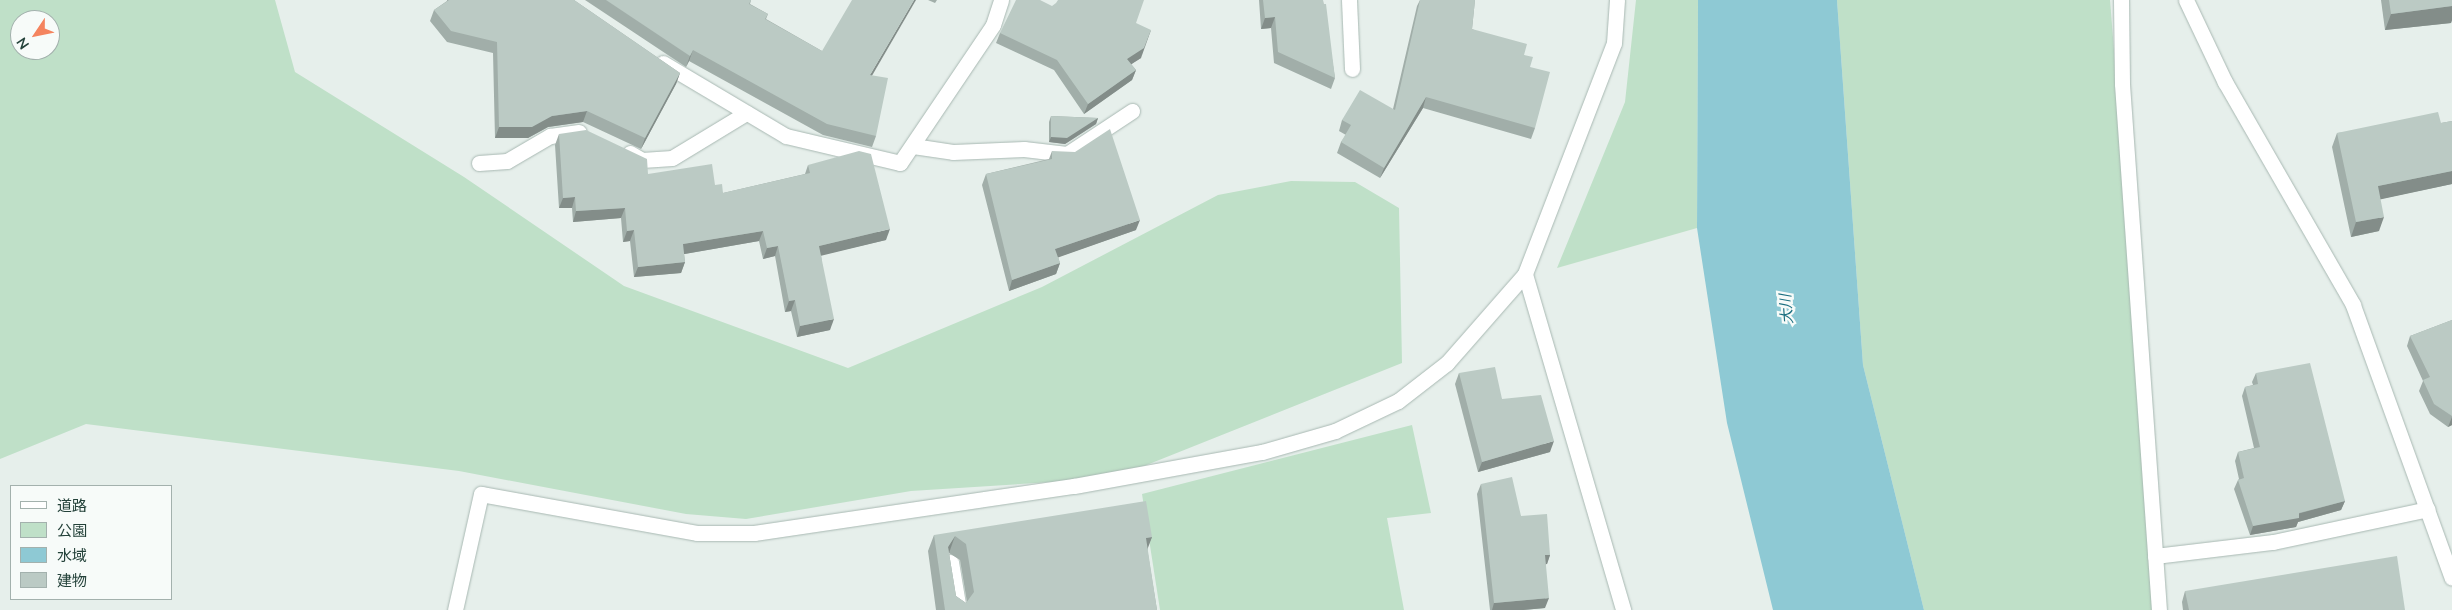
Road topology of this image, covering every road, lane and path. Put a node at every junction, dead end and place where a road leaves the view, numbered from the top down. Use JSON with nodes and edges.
{"nodes":[{"id":1,"x":1001,"y":0,"type":"edge"},
{"id":2,"x":1349,"y":0,"type":"edge"},
{"id":3,"x":1617,"y":0,"type":"edge"},
{"id":4,"x":2121,"y":0,"type":"edge"},
{"id":5,"x":2186,"y":0,"type":"edge"},
{"id":6,"x":652,"y":56,"type":"edge"},
{"id":7,"x":1352,"y":69,"type":"dead end"},
{"id":8,"x":1132,"y":111,"type":"dead end"},
{"id":9,"x":746,"y":113,"type":"junction"},
{"id":10,"x":596,"y":137,"type":"edge"},
{"id":11,"x":913,"y":146,"type":"junction"},
{"id":12,"x":618,"y":147,"type":"edge"},
{"id":13,"x":479,"y":163,"type":"dead end"},
{"id":14,"x":1525,"y":274,"type":"junction"},
{"id":15,"x":2428,"y":509,"type":"junction"},
{"id":16,"x":2155,"y":556,"type":"junction"},
{"id":17,"x":951,"y":562,"type":"edge"},
{"id":18,"x":2452,"y":578,"type":"edge"},
{"id":19,"x":455,"y":610,"type":"edge"},
{"id":20,"x":959,"y":610,"type":"edge"},
{"id":21,"x":1623,"y":610,"type":"edge"},
{"id":22,"x":2159,"y":610,"type":"edge"}],
"edges":[{"from":1,"to":11,"type":"street"},
{"from":2,"to":7,"type":"street"},
{"from":3,"to":14,"type":"street"},
{"from":4,"to":16,"type":"street"},
{"from":5,"to":15,"type":"street"},
{"from":6,"to":9,"type":"street"},
{"from":8,"to":11,"type":"street"},
{"from":9,"to":11,"type":"street"},
{"from":9,"to":12,"type":"street"},
{"from":10,"to":13,"type":"street"},
{"from":14,"to":19,"type":"street"},
{"from":14,"to":21,"type":"street"},
{"from":15,"to":16,"type":"street"},
{"from":15,"to":18,"type":"street"},
{"from":16,"to":22,"type":"street"},
{"from":17,"to":20,"type":"street"}]}
